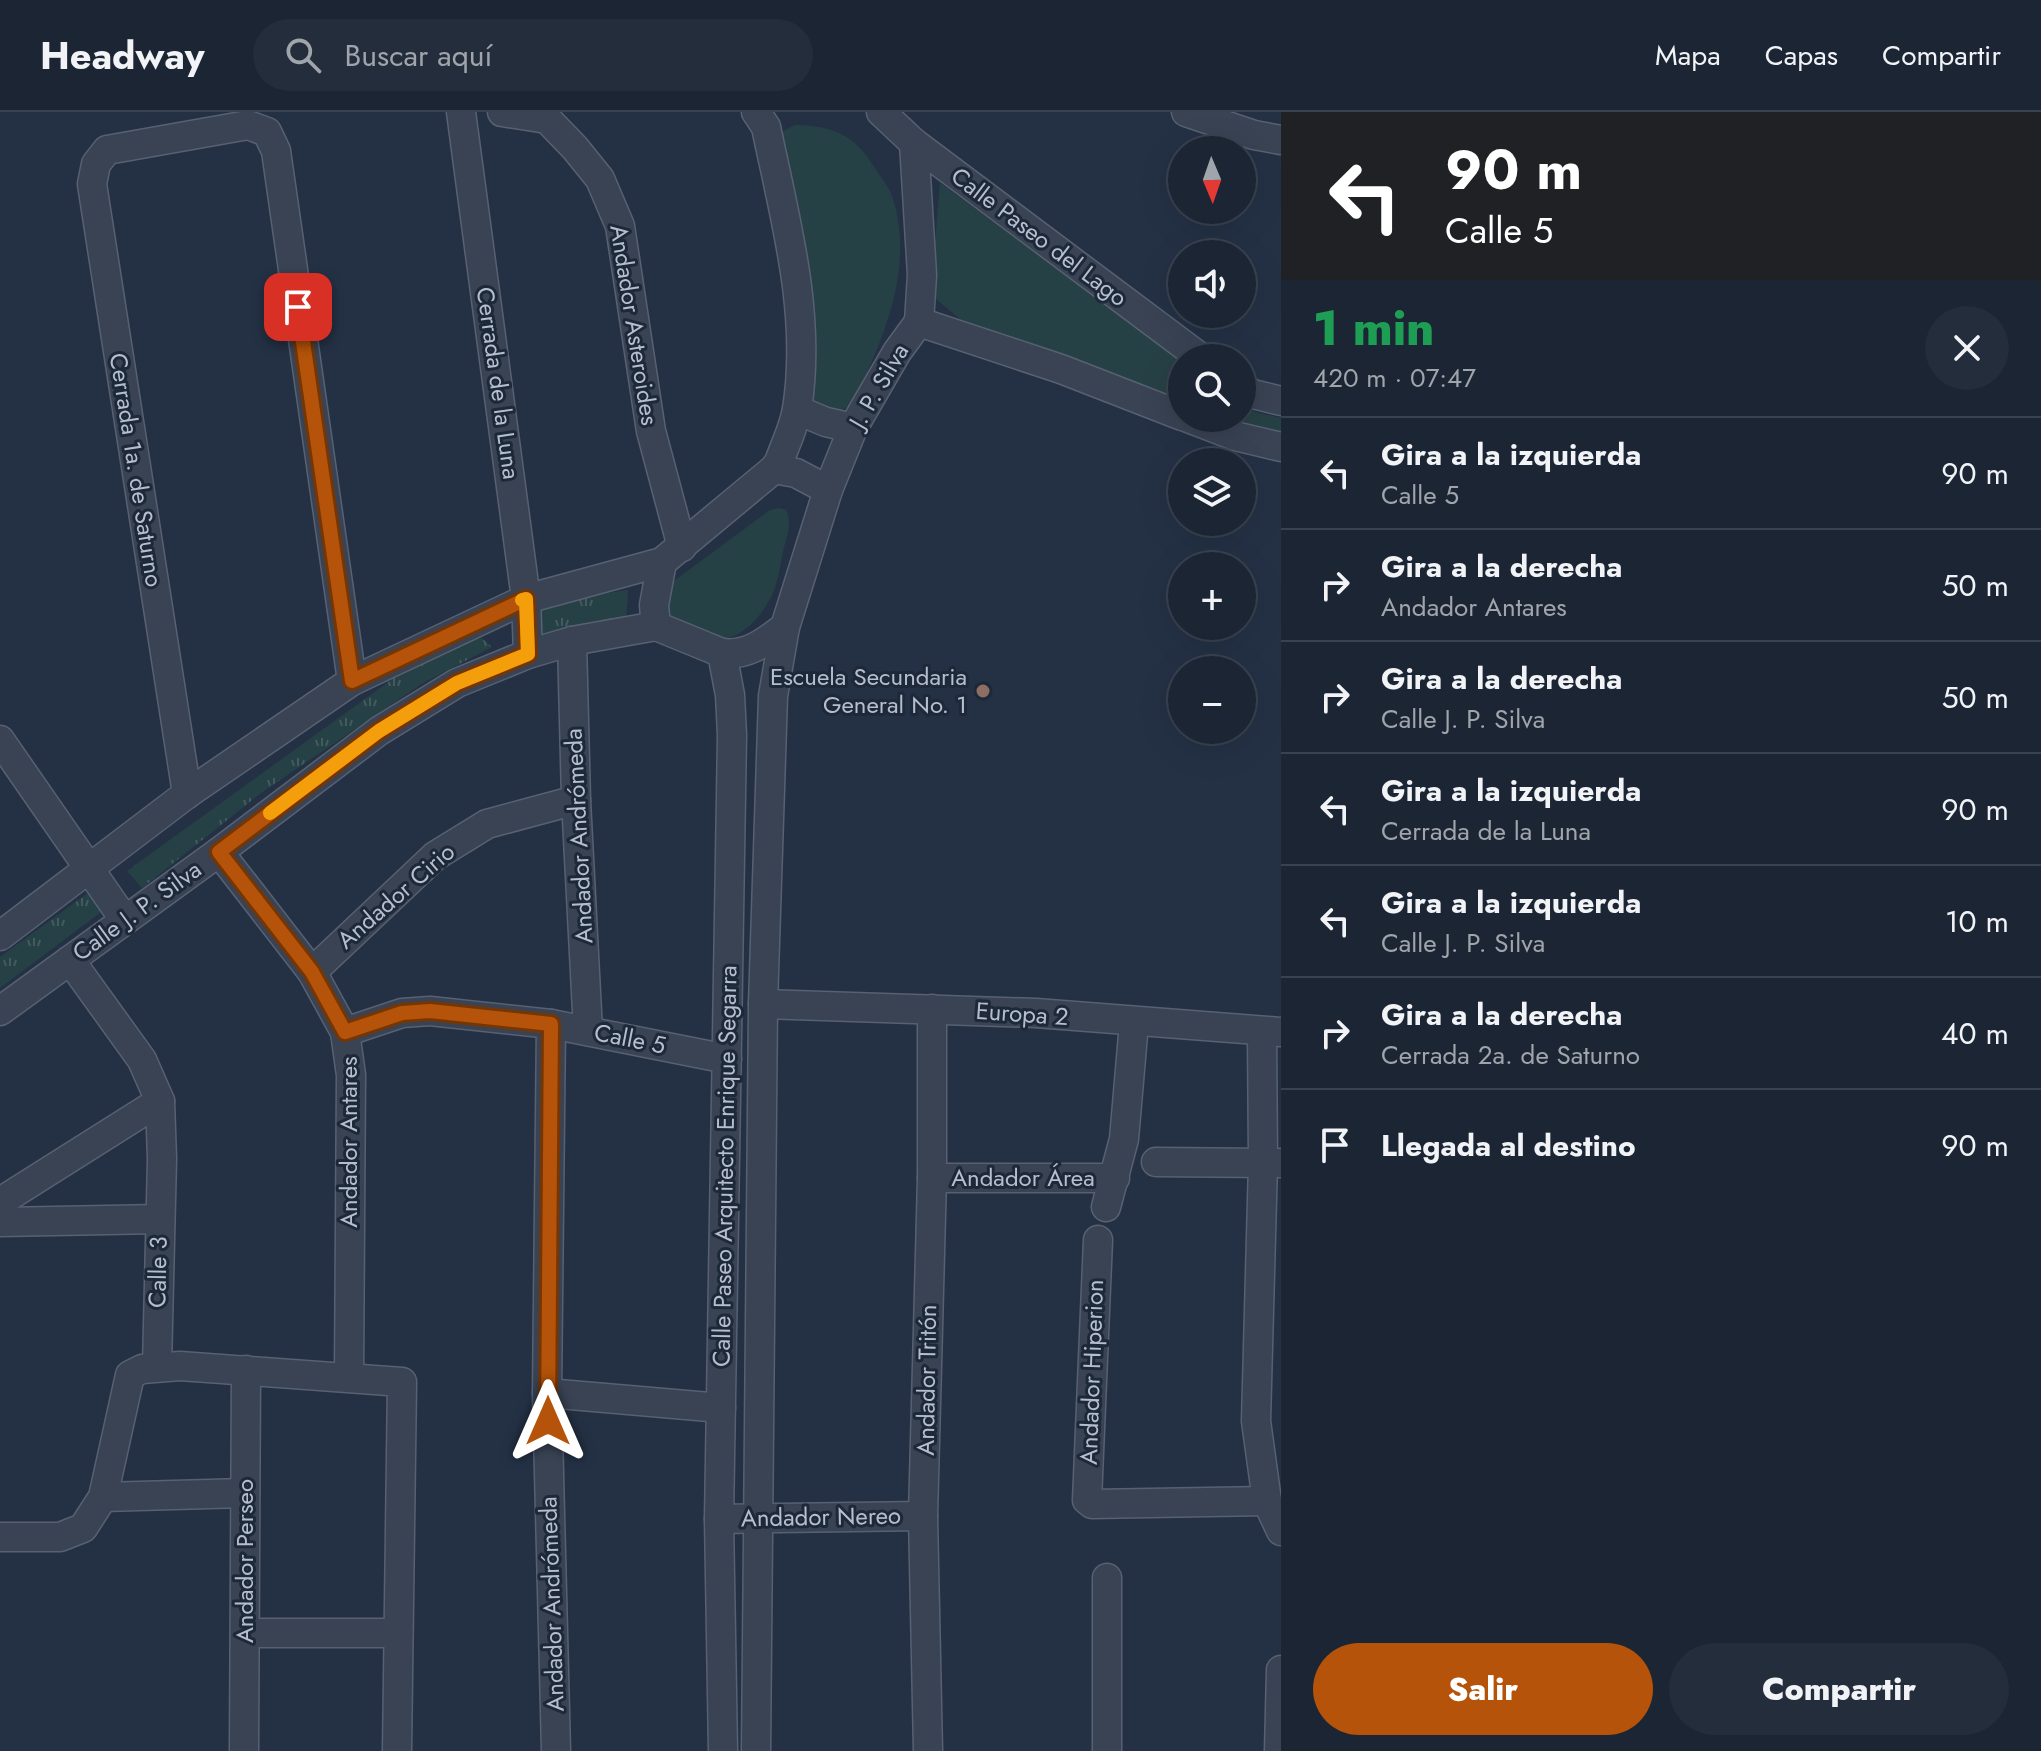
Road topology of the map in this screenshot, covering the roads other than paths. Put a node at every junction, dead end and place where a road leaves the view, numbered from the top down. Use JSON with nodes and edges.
{"nodes":[{"id":1,"x":495,"y":112,"type":"edge"},
{"id":2,"x":502,"y":112,"type":"edge"},
{"id":3,"x":881,"y":112,"type":"edge"},
{"id":4,"x":1186,"y":112,"type":"edge"},
{"id":5,"x":462,"y":114,"type":"edge"},
{"id":6,"x":768,"y":117,"type":"edge"},
{"id":7,"x":1281,"y":140,"type":"edge"},
{"id":8,"x":914,"y":143,"type":"junction"},
{"id":9,"x":919,"y":322,"type":"junction"},
{"id":10,"x":1182,"y":344,"type":"edge"},
{"id":11,"x":1256,"y":395,"type":"edge"},
{"id":12,"x":1281,"y":401,"type":"edge"},
{"id":13,"x":797,"y":410,"type":"junction"},
{"id":14,"x":1168,"y":411,"type":"edge"},
{"id":15,"x":853,"y":428,"type":"junction"},
{"id":16,"x":1225,"y":432,"type":"edge"},
{"id":17,"x":1281,"y":447,"type":"edge"},
{"id":18,"x":774,"y":469,"type":"junction"},
{"id":19,"x":828,"y":490,"type":"junction"},
{"id":20,"x":672,"y":555,"type":"junction"},
{"id":21,"x":526,"y":599,"type":"junction"},
{"id":22,"x":656,"y":626,"type":"junction"},
{"id":23,"x":785,"y":627,"type":"junction"},
{"id":24,"x":572,"y":641,"type":"junction"},
{"id":25,"x":722,"y":653,"type":"junction"},
{"id":26,"x":528,"y":654,"type":"junction"},
{"id":27,"x":352,"y":681,"type":"junction"},
{"id":28,"x":0,"y":740,"type":"edge"},
{"id":29,"x":187,"y":794,"type":"junction"},
{"id":30,"x":576,"y":800,"type":"junction"},
{"id":31,"x":219,"y":852,"type":"junction"},
{"id":32,"x":89,"y":870,"type":"junction"},
{"id":33,"x":124,"y":919,"type":"junction"},
{"id":34,"x":0,"y":936,"type":"edge"},
{"id":35,"x":70,"y":960,"type":"junction"},
{"id":36,"x":312,"y":972,"type":"junction"},
{"id":37,"x":763,"y":1004,"type":"junction"},
{"id":38,"x":932,"y":1009,"type":"junction"},
{"id":39,"x":0,"y":1011,"type":"edge"},
{"id":40,"x":1134,"y":1023,"type":"junction"},
{"id":41,"x":551,"y":1024,"type":"junction"},
{"id":42,"x":588,"y":1031,"type":"junction"},
{"id":43,"x":345,"y":1032,"type":"junction"},
{"id":44,"x":1272,"y":1032,"type":"edge"},
{"id":45,"x":727,"y":1059,"type":"junction"},
{"id":46,"x":160,"y":1101,"type":"junction"},
{"id":47,"x":1156,"y":1162,"type":"dead end"},
{"id":48,"x":1272,"y":1163,"type":"edge"},
{"id":49,"x":932,"y":1178,"type":"junction"},
{"id":50,"x":1115,"y":1178,"type":"junction"},
{"id":51,"x":0,"y":1202,"type":"edge"},
{"id":52,"x":1106,"y":1207,"type":"dead end"},
{"id":53,"x":160,"y":1219,"type":"junction"},
{"id":54,"x":0,"y":1222,"type":"edge"},
{"id":55,"x":1098,"y":1240,"type":"dead end"},
{"id":56,"x":1270,"y":1335,"type":"edge"},
{"id":57,"x":157,"y":1366,"type":"junction"},
{"id":58,"x":246,"y":1370,"type":"junction"},
{"id":59,"x":349,"y":1377,"type":"junction"},
{"id":60,"x":547,"y":1393,"type":"junction"},
{"id":61,"x":721,"y":1408,"type":"junction"},
{"id":62,"x":245,"y":1493,"type":"junction"},
{"id":63,"x":103,"y":1497,"type":"junction"},
{"id":64,"x":1267,"y":1501,"type":"junction"},
{"id":65,"x":923,"y":1516,"type":"junction"},
{"id":66,"x":759,"y":1518,"type":"junction"},
{"id":67,"x":719,"y":1519,"type":"junction"},
{"id":68,"x":1281,"y":1531,"type":"edge"},
{"id":69,"x":0,"y":1537,"type":"edge"},
{"id":70,"x":1107,"y":1578,"type":"dead end"},
{"id":71,"x":245,"y":1633,"type":"junction"},
{"id":72,"x":398,"y":1633,"type":"junction"},
{"id":73,"x":1281,"y":1670,"type":"edge"},
{"id":74,"x":244,"y":1751,"type":"edge"},
{"id":75,"x":397,"y":1751,"type":"edge"},
{"id":76,"x":556,"y":1751,"type":"edge"},
{"id":77,"x":723,"y":1751,"type":"edge"},
{"id":78,"x":756,"y":1751,"type":"edge"},
{"id":79,"x":928,"y":1751,"type":"edge"},
{"id":80,"x":1107,"y":1751,"type":"edge"},
{"id":81,"x":1279,"y":1751,"type":"edge"}],
"edges":[{"from":1,"to":5,"type":"street"},
{"from":2,"to":20,"type":"street","name":"Andador Asteroides"},
{"from":3,"to":8,"type":"street","name":"Calle Paseo del Lago"},
{"from":4,"to":7,"type":"street"},
{"from":5,"to":21,"type":"street","name":"Cerrada de la Luna"},
{"from":6,"to":13,"type":"street"},
{"from":8,"to":9,"type":"street"},
{"from":8,"to":10,"type":"street","name":"Calle Paseo del Lago"},
{"from":9,"to":14,"type":"street","name":"J. P. Silva"},
{"from":9,"to":15,"type":"street","name":"J. P. Silva"},
{"from":11,"to":12,"type":"street"},
{"from":13,"to":15,"type":"street"},
{"from":13,"to":18,"type":"street"},
{"from":15,"to":19,"type":"street","name":"J. P. Silva"},
{"from":16,"to":17,"type":"street"},
{"from":18,"to":19,"type":"street"},
{"from":18,"to":20,"type":"street"},
{"from":19,"to":23,"type":"street","name":"J. P. Silva"},
{"from":20,"to":21,"type":"street"},
{"from":20,"to":22,"type":"street"},
{"from":21,"to":26,"type":"street","name":"Cerrada de la Luna"},
{"from":21,"to":27,"type":"street"},
{"from":22,"to":24,"type":"street","name":"Calle J. P. Silva"},
{"from":22,"to":25,"type":"street"},
{"from":23,"to":25,"type":"street"},
{"from":23,"to":37,"type":"street","name":"Calle Paseo Arquitecto Enrique Segarra"},
{"from":24,"to":26,"type":"street","name":"Calle J. P. Silva"},
{"from":24,"to":30,"type":"street","name":"Andador Andrómeda"},
{"from":25,"to":45,"type":"street","name":"Calle Paseo Arquitecto Enrique Segarra"},
{"from":26,"to":31,"type":"street","name":"Calle J. P. Silva"},
{"from":27,"to":29,"type":"street"},
{"from":27,"to":29,"type":"street","name":"Cerrada 1a. de Saturno"},
{"from":28,"to":32,"type":"street"},
{"from":29,"to":32,"type":"street"},
{"from":30,"to":36,"type":"street","name":"Andador Cirio"},
{"from":30,"to":42,"type":"street","name":"Andador Andrómeda"},
{"from":31,"to":33,"type":"street","name":"Calle J. P. Silva"},
{"from":31,"to":36,"type":"street","name":"Andador Antares"},
{"from":32,"to":33,"type":"street"},
{"from":32,"to":34,"type":"street"},
{"from":33,"to":35,"type":"street","name":"Calle J. P. Silva"},
{"from":35,"to":39,"type":"street","name":"Calle J. P. Silva"},
{"from":35,"to":46,"type":"street","name":"Calle 3"},
{"from":36,"to":43,"type":"street","name":"Andador Antares"},
{"from":37,"to":38,"type":"street","name":"Europa 2"},
{"from":37,"to":66,"type":"street","name":"Calle Paseo Arquitecto Enrique Segarra"},
{"from":38,"to":40,"type":"street","name":"Europa 2"},
{"from":38,"to":49,"type":"street","name":"Andador Tritón"},
{"from":40,"to":44,"type":"street","name":"Europa 2"},
{"from":40,"to":50,"type":"street"},
{"from":41,"to":42,"type":"street","name":"Calle 5"},
{"from":41,"to":43,"type":"street","name":"Calle 5"},
{"from":41,"to":60,"type":"street","name":"Andador Andrómeda"},
{"from":42,"to":45,"type":"street","name":"Calle 5"},
{"from":43,"to":59,"type":"street","name":"Andador Antares"},
{"from":44,"to":48,"type":"street"},
{"from":45,"to":61,"type":"street","name":"Calle Paseo Arquitecto Enrique Segarra"},
{"from":46,"to":51,"type":"street"},
{"from":46,"to":53,"type":"street","name":"Calle 3"},
{"from":47,"to":48,"type":"street"},
{"from":48,"to":56,"type":"street"},
{"from":49,"to":50,"type":"street","name":"Andador Área"},
{"from":49,"to":65,"type":"street","name":"Andador Tritón"},
{"from":50,"to":52,"type":"street"},
{"from":53,"to":54,"type":"street"},
{"from":53,"to":57,"type":"street","name":"Calle 3"},
{"from":55,"to":64,"type":"street","name":"Andador Hiperion"},
{"from":56,"to":64,"type":"street"},
{"from":57,"to":58,"type":"street"},
{"from":57,"to":63,"type":"street"},
{"from":58,"to":59,"type":"street"},
{"from":58,"to":62,"type":"street","name":"Andador Perseo"},
{"from":59,"to":72,"type":"street"},
{"from":60,"to":61,"type":"street"},
{"from":60,"to":76,"type":"street","name":"Andador Andrómeda"},
{"from":61,"to":67,"type":"street","name":"Calle Paseo Arquitecto Enrique Segarra"},
{"from":62,"to":63,"type":"street"},
{"from":62,"to":71,"type":"street","name":"Andador Perseo"},
{"from":63,"to":69,"type":"street"},
{"from":64,"to":68,"type":"street"},
{"from":65,"to":66,"type":"street","name":"Andador Nereo"},
{"from":65,"to":79,"type":"street","name":"Andador Tritón"},
{"from":66,"to":67,"type":"street","name":"Andador Nereo"},
{"from":66,"to":78,"type":"street","name":"Calle Paseo Arquitecto Enrique Segarra"},
{"from":67,"to":77,"type":"street","name":"Calle Paseo Arquitecto Enrique Segarra"},
{"from":70,"to":80,"type":"street"},
{"from":71,"to":72,"type":"street"},
{"from":71,"to":74,"type":"street","name":"Andador Perseo"},
{"from":72,"to":75,"type":"street"},
{"from":73,"to":81,"type":"street"}]}
